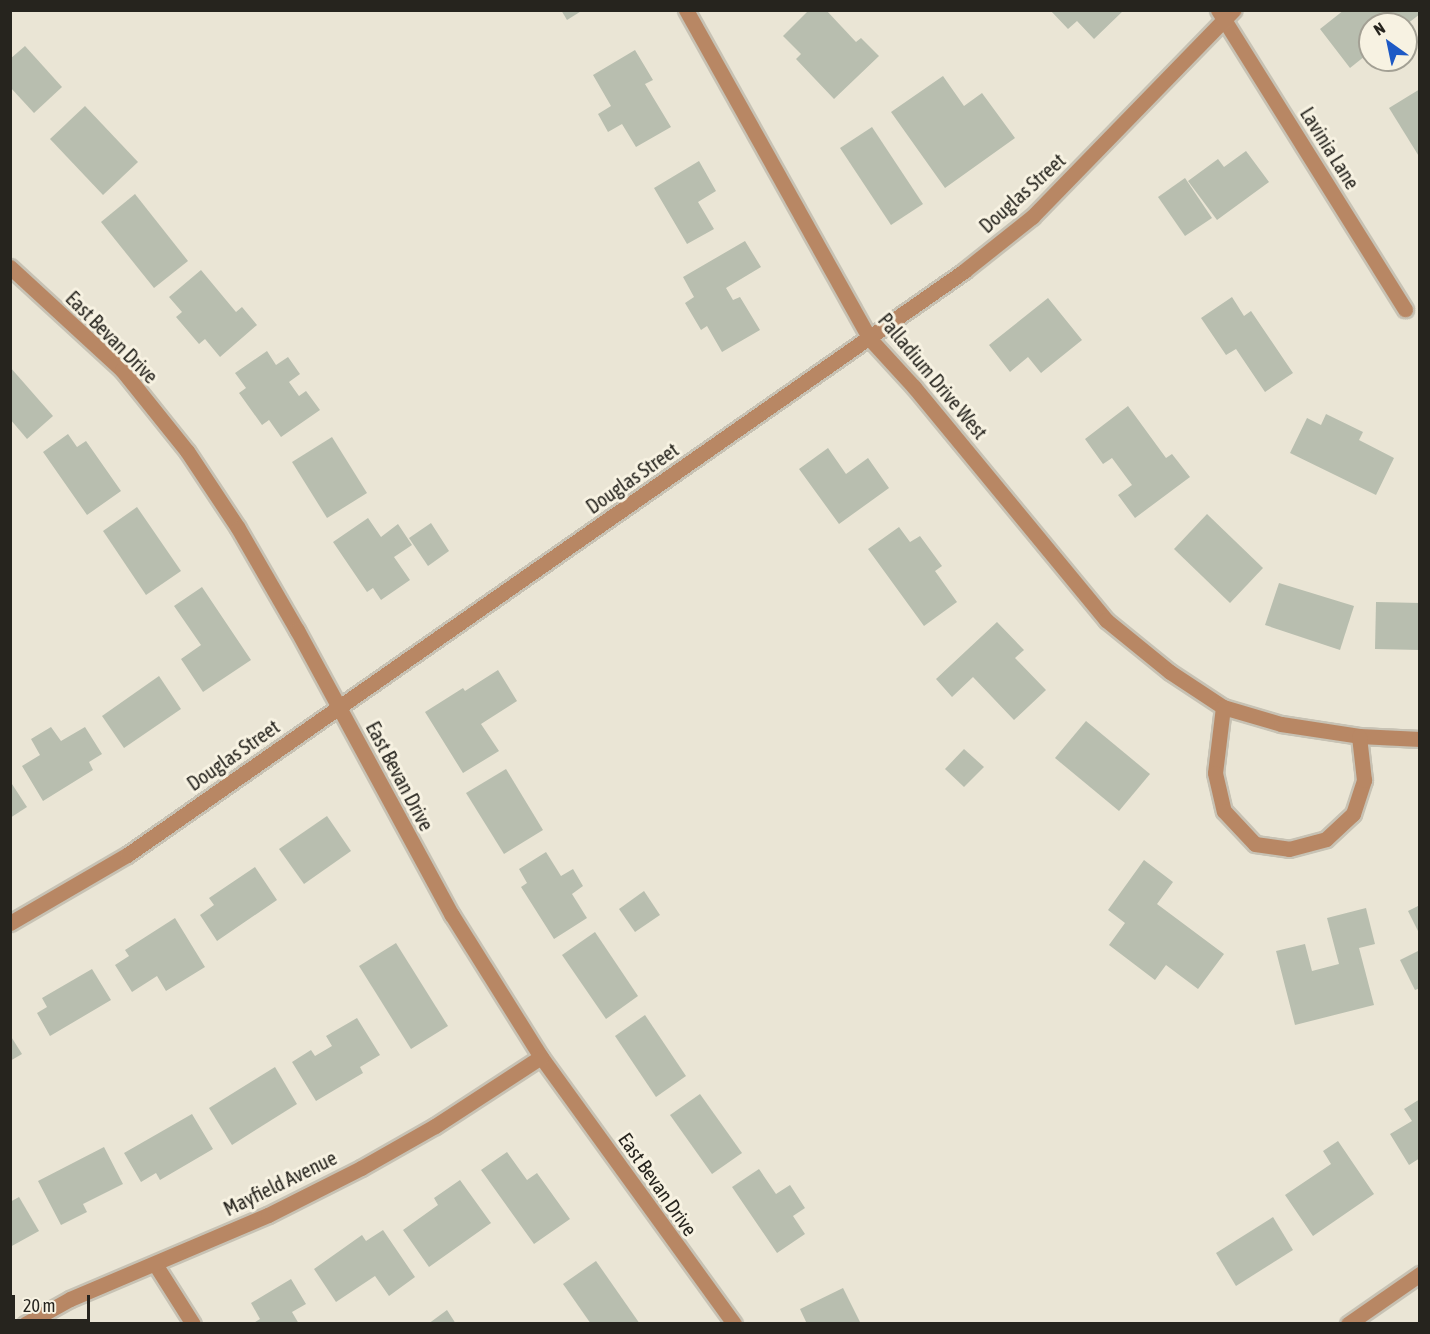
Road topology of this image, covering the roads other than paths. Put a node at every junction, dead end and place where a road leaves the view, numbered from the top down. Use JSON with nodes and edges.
{"nodes":[{"id":1,"x":686,"y":10,"type":"edge"},
{"id":2,"x":1225,"y":13,"type":"edge"},
{"id":3,"x":10,"y":267,"type":"edge"},
{"id":4,"x":1405,"y":309,"type":"dead end"},
{"id":5,"x":870,"y":339,"type":"junction"},
{"id":6,"x":340,"y":706,"type":"junction"},
{"id":7,"x":1223,"y":708,"type":"junction"},
{"id":8,"x":1359,"y":736,"type":"junction"},
{"id":9,"x":1419,"y":739,"type":"edge"},
{"id":10,"x":10,"y":923,"type":"edge"},
{"id":11,"x":541,"y":1057,"type":"junction"},
{"id":12,"x":155,"y":1264,"type":"junction"},
{"id":13,"x":1419,"y":1274,"type":"edge"},
{"id":14,"x":25,"y":1323,"type":"edge"},
{"id":15,"x":193,"y":1323,"type":"edge"},
{"id":16,"x":734,"y":1323,"type":"edge"},
{"id":17,"x":1348,"y":1323,"type":"edge"}],
"edges":[{"from":1,"to":5,"type":"street","name":"Palladium Drive West"},
{"from":2,"to":4,"type":"street","name":"Lavinia Lane"},
{"from":2,"to":5,"type":"street","name":"Douglas Street"},
{"from":3,"to":6,"type":"street","name":"East Bevan Drive"},
{"from":5,"to":6,"type":"street","name":"Douglas Street"},
{"from":5,"to":7,"type":"street","name":"Palladium Drive West"},
{"from":6,"to":10,"type":"street","name":"Douglas Street"},
{"from":6,"to":11,"type":"street","name":"East Bevan Drive"},
{"from":7,"to":8,"type":"street","name":"Palladium Drive West"},
{"from":7,"to":8,"type":"street"},
{"from":8,"to":9,"type":"street","name":"Palladium Drive West"},
{"from":11,"to":12,"type":"street","name":"Mayfield Avenue"},
{"from":11,"to":16,"type":"street","name":"East Bevan Drive"},
{"from":12,"to":14,"type":"street","name":"Mayfield Avenue"},
{"from":12,"to":15,"type":"street"},
{"from":13,"to":17,"type":"street"}]}
